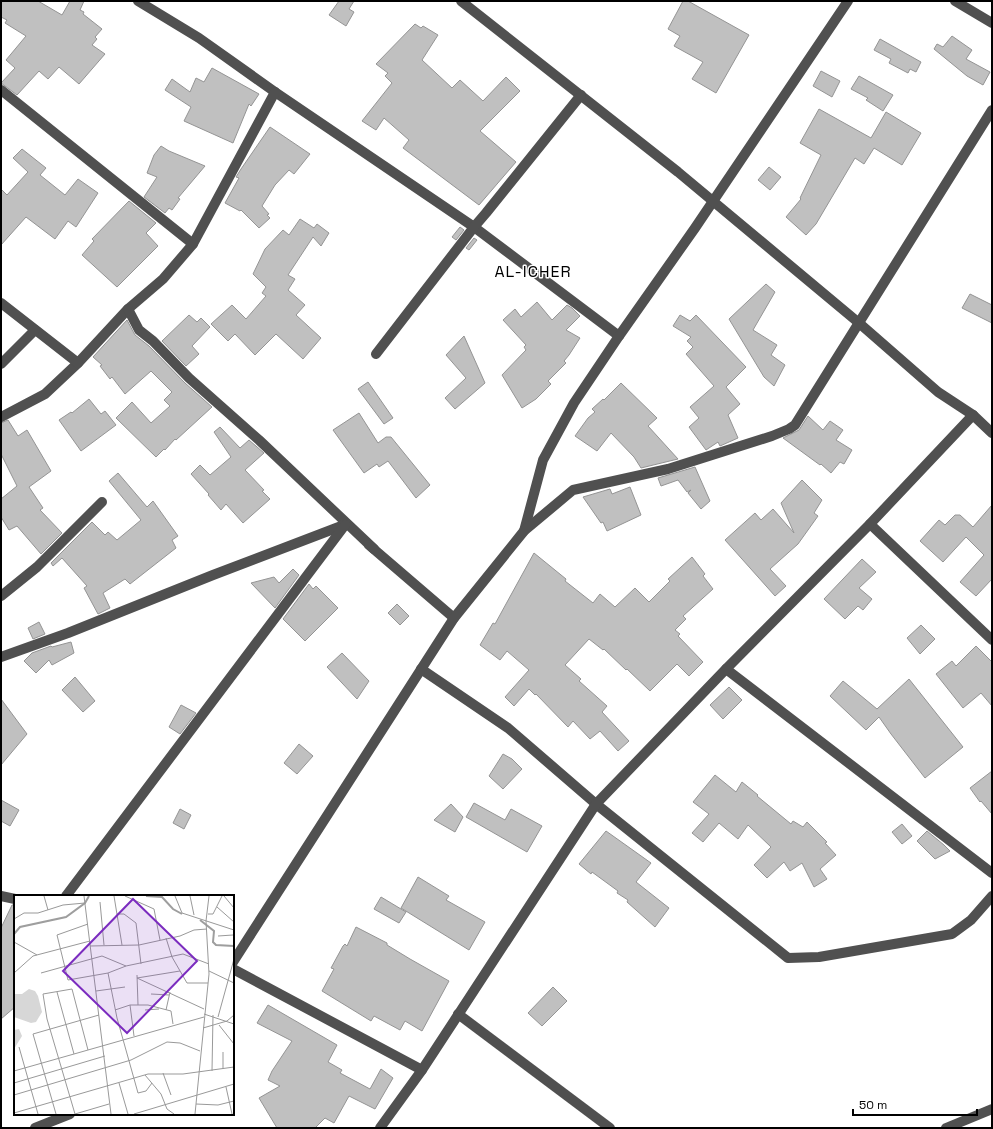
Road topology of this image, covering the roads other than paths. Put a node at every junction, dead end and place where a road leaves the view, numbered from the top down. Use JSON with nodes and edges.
{"nodes":[{"id":1,"x":138,"y":1,"type":"edge"},
{"id":2,"x":461,"y":1,"type":"edge"},
{"id":3,"x":848,"y":1,"type":"edge"},
{"id":4,"x":955,"y":1,"type":"edge"},
{"id":5,"x":992,"y":23,"type":"edge"},
{"id":6,"x":1,"y":90,"type":"edge"},
{"id":7,"x":275,"y":92,"type":"junction"},
{"id":8,"x":581,"y":95,"type":"junction"},
{"id":9,"x":992,"y":110,"type":"edge"},
{"id":10,"x":712,"y":202,"type":"junction"},
{"id":11,"x":474,"y":227,"type":"junction"},
{"id":12,"x":193,"y":244,"type":"junction"},
{"id":13,"x":1,"y":303,"type":"edge"},
{"id":14,"x":128,"y":309,"type":"junction"},
{"id":15,"x":859,"y":323,"type":"junction"},
{"id":16,"x":35,"y":330,"type":"junction"},
{"id":17,"x":619,"y":336,"type":"junction"},
{"id":18,"x":376,"y":354,"type":"dead end"},
{"id":19,"x":78,"y":363,"type":"junction"},
{"id":20,"x":1,"y":364,"type":"edge"},
{"id":21,"x":973,"y":415,"type":"junction"},
{"id":22,"x":1,"y":417,"type":"edge"},
{"id":23,"x":992,"y":432,"type":"edge"},
{"id":24,"x":102,"y":502,"type":"dead end"},
{"id":25,"x":870,"y":524,"type":"junction"},
{"id":26,"x":345,"y":525,"type":"junction"},
{"id":27,"x":524,"y":531,"type":"junction"},
{"id":28,"x":374,"y":549,"type":"junction"},
{"id":29,"x":1,"y":596,"type":"edge"},
{"id":30,"x":454,"y":618,"type":"junction"},
{"id":31,"x":992,"y":640,"type":"edge"},
{"id":32,"x":1,"y":657,"type":"edge"},
{"id":33,"x":421,"y":669,"type":"junction"},
{"id":34,"x":726,"y":669,"type":"junction"},
{"id":35,"x":596,"y":804,"type":"junction"},
{"id":36,"x":992,"y":873,"type":"edge"},
{"id":37,"x":67,"y":895,"type":"edge"},
{"id":38,"x":1,"y":896,"type":"edge"},
{"id":39,"x":992,"y":896,"type":"edge"},
{"id":40,"x":14,"y":899,"type":"edge"},
{"id":41,"x":234,"y":960,"type":"edge"},
{"id":42,"x":234,"y":970,"type":"edge"},
{"id":43,"x":458,"y":1014,"type":"junction"},
{"id":44,"x":422,"y":1070,"type":"junction"},
{"id":45,"x":992,"y":1109,"type":"edge"},
{"id":46,"x":67,"y":1115,"type":"edge"},
{"id":47,"x":34,"y":1128,"type":"edge"},
{"id":48,"x":380,"y":1128,"type":"edge"},
{"id":49,"x":610,"y":1128,"type":"edge"},
{"id":50,"x":946,"y":1128,"type":"edge"}],
"edges":[{"from":1,"to":7,"type":"street"},
{"from":2,"to":8,"type":"street"},
{"from":3,"to":10,"type":"street"},
{"from":4,"to":5,"type":"street"},
{"from":6,"to":12,"type":"street"},
{"from":7,"to":11,"type":"street"},
{"from":7,"to":12,"type":"street"},
{"from":8,"to":10,"type":"street"},
{"from":8,"to":11,"type":"street"},
{"from":9,"to":15,"type":"street"},
{"from":10,"to":15,"type":"street"},
{"from":10,"to":17,"type":"street"},
{"from":11,"to":17,"type":"street"},
{"from":11,"to":18,"type":"street"},
{"from":12,"to":14,"type":"street"},
{"from":13,"to":16,"type":"street"},
{"from":14,"to":19,"type":"street"},
{"from":14,"to":28,"type":"street"},
{"from":15,"to":21,"type":"street"},
{"from":15,"to":27,"type":"street"},
{"from":16,"to":19,"type":"street"},
{"from":16,"to":20,"type":"street"},
{"from":17,"to":27,"type":"street"},
{"from":19,"to":22,"type":"street"},
{"from":21,"to":23,"type":"street"},
{"from":21,"to":25,"type":"street"},
{"from":24,"to":29,"type":"street"},
{"from":25,"to":31,"type":"street"},
{"from":25,"to":34,"type":"street"},
{"from":26,"to":28,"type":"street"},
{"from":26,"to":32,"type":"street"},
{"from":26,"to":37,"type":"street"},
{"from":27,"to":30,"type":"street"},
{"from":28,"to":30,"type":"street"},
{"from":30,"to":33,"type":"street"},
{"from":33,"to":35,"type":"street"},
{"from":33,"to":41,"type":"street"},
{"from":34,"to":35,"type":"street"},
{"from":34,"to":36,"type":"street"},
{"from":35,"to":39,"type":"street"},
{"from":35,"to":43,"type":"street"},
{"from":38,"to":40,"type":"street"},
{"from":42,"to":44,"type":"street"},
{"from":43,"to":44,"type":"street"},
{"from":43,"to":49,"type":"street"},
{"from":44,"to":48,"type":"street"},
{"from":45,"to":50,"type":"street"},
{"from":46,"to":47,"type":"street"}]}
